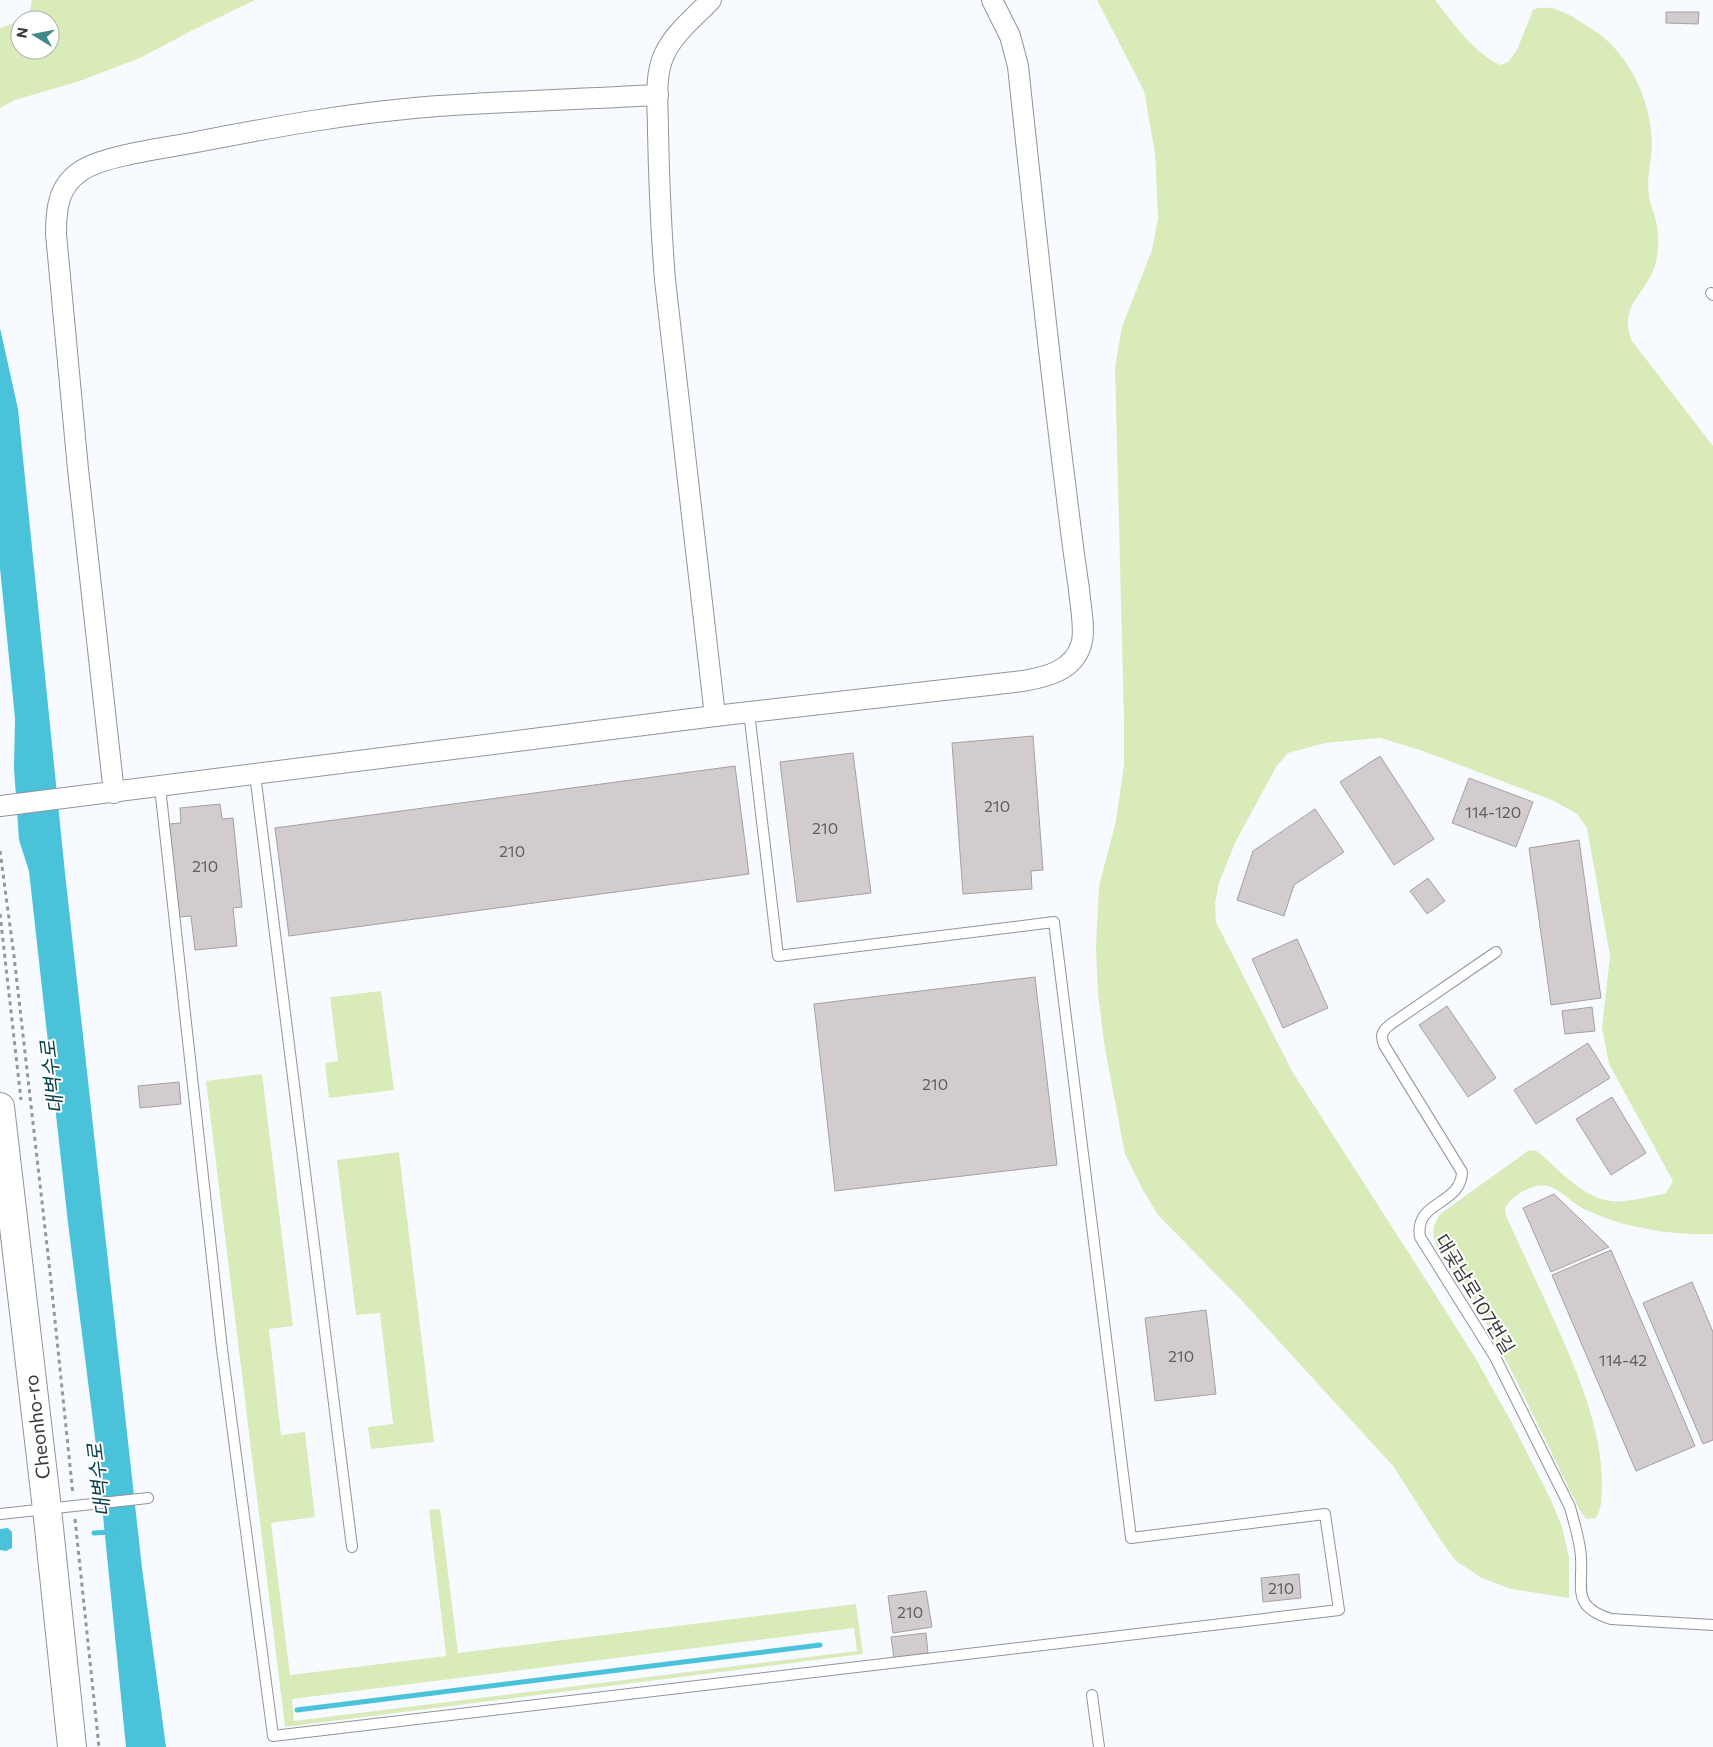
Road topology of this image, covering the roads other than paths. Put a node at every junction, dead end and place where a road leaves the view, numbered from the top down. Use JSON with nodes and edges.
{"nodes":[{"id":1,"x":712,"y":0,"type":"edge"},
{"id":2,"x":992,"y":0,"type":"edge"},
{"id":3,"x":658,"y":95,"type":"junction"},
{"id":4,"x":749,"y":712,"type":"junction"},
{"id":5,"x":715,"y":716,"type":"junction"},
{"id":6,"x":255,"y":774,"type":"junction"},
{"id":7,"x":160,"y":786,"type":"junction"},
{"id":8,"x":114,"y":793,"type":"junction"},
{"id":9,"x":0,"y":806,"type":"edge"},
{"id":10,"x":1496,"y":952,"type":"dead end"},
{"id":11,"x":0,"y":1107,"type":"edge"},
{"id":12,"x":148,"y":1498,"type":"dead end"},
{"id":13,"x":47,"y":1509,"type":"junction"},
{"id":14,"x":0,"y":1514,"type":"edge"},
{"id":15,"x":352,"y":1547,"type":"dead end"},
{"id":16,"x":1713,"y":1625,"type":"edge"},
{"id":17,"x":1092,"y":1695,"type":"dead end"},
{"id":18,"x":72,"y":1747,"type":"edge"},
{"id":19,"x":1099,"y":1747,"type":"edge"}],
"edges":[{"from":1,"to":3,"type":"street"},
{"from":2,"to":4,"type":"street"},
{"from":3,"to":5,"type":"street"},
{"from":3,"to":8,"type":"street"},
{"from":4,"to":5,"type":"street"},
{"from":4,"to":7,"type":"lane"},
{"from":5,"to":6,"type":"street"},
{"from":6,"to":7,"type":"street"},
{"from":6,"to":15,"type":"lane"},
{"from":7,"to":8,"type":"street"},
{"from":8,"to":9,"type":"street"},
{"from":10,"to":16,"type":"lane","name":"대곶남로107번길"},
{"from":11,"to":13,"type":"street","name":"Cheonho-ro"},
{"from":12,"to":13,"type":"lane"},
{"from":13,"to":14,"type":"lane"},
{"from":13,"to":18,"type":"street","name":"Cheonho-ro"},
{"from":17,"to":19,"type":"lane"}]}
